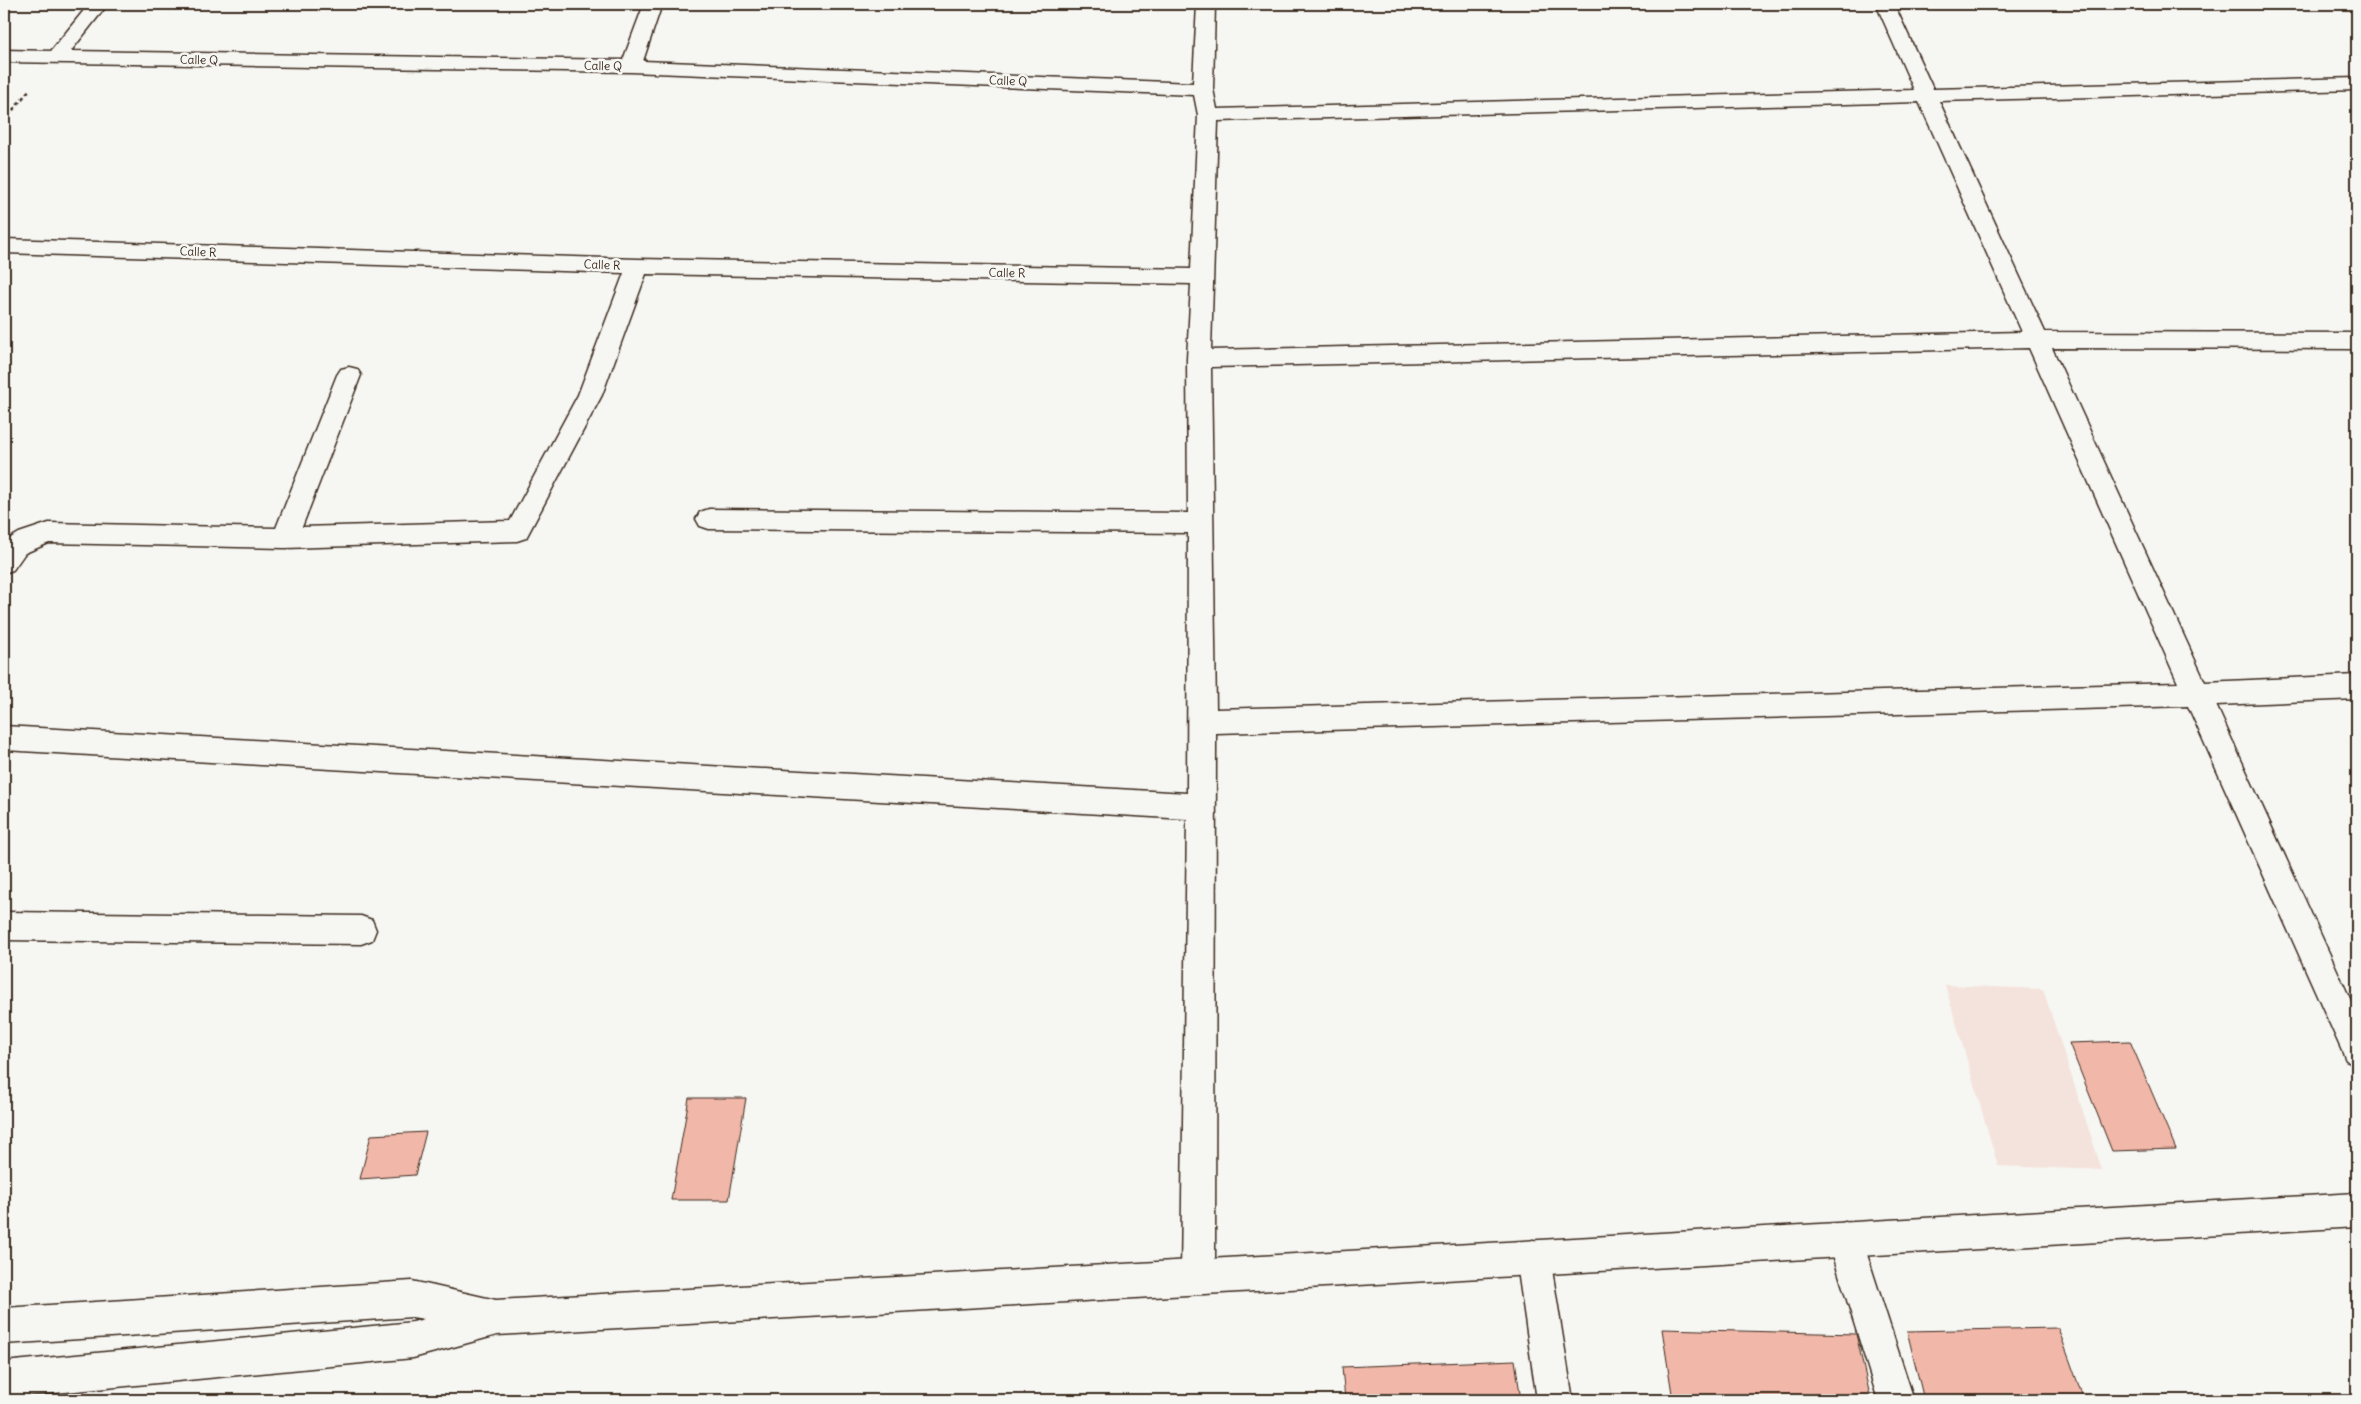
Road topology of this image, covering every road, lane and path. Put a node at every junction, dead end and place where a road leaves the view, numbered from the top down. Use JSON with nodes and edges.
{"nodes":[{"id":1,"x":99,"y":4,"type":"edge"},
{"id":2,"x":654,"y":4,"type":"edge"},
{"id":3,"x":1206,"y":4,"type":"edge"},
{"id":4,"x":1885,"y":4,"type":"edge"},
{"id":5,"x":4,"y":56,"type":"edge"},
{"id":6,"x":56,"y":57,"type":"junction"},
{"id":7,"x":631,"y":66,"type":"junction"},
{"id":8,"x":2357,"y":84,"type":"edge"},
{"id":9,"x":1926,"y":96,"type":"junction"},
{"id":10,"x":1205,"y":102,"type":"junction"},
{"id":11,"x":4,"y":246,"type":"edge"},
{"id":12,"x":638,"y":266,"type":"junction"},
{"id":13,"x":1201,"y":277,"type":"junction"},
{"id":14,"x":2037,"y":340,"type":"junction"},
{"id":15,"x":2357,"y":340,"type":"edge"},
{"id":16,"x":1199,"y":359,"type":"junction"},
{"id":17,"x":349,"y":375,"type":"dead end"},
{"id":18,"x":708,"y":519,"type":"dead end"},
{"id":19,"x":1200,"y":523,"type":"junction"},
{"id":20,"x":285,"y":538,"type":"junction"},
{"id":21,"x":4,"y":563,"type":"edge"},
{"id":22,"x":2357,"y":688,"type":"edge"},
{"id":23,"x":2197,"y":694,"type":"junction"},
{"id":24,"x":1202,"y":721,"type":"junction"},
{"id":25,"x":4,"y":738,"type":"edge"},
{"id":26,"x":1202,"y":807,"type":"junction"},
{"id":27,"x":4,"y":926,"type":"edge"},
{"id":28,"x":361,"y":930,"type":"dead end"},
{"id":29,"x":2357,"y":1050,"type":"edge"},
{"id":30,"x":2357,"y":1210,"type":"edge"},
{"id":31,"x":1846,"y":1239,"type":"junction"},
{"id":32,"x":1533,"y":1257,"type":"junction"},
{"id":33,"x":1198,"y":1275,"type":"junction"},
{"id":34,"x":496,"y":1317,"type":"junction"},
{"id":35,"x":4,"y":1326,"type":"edge"},
{"id":36,"x":4,"y":1380,"type":"edge"},
{"id":37,"x":1555,"y":1400,"type":"edge"},
{"id":38,"x":1896,"y":1400,"type":"edge"}],
"edges":[{"from":1,"to":6,"type":"street"},
{"from":2,"to":7,"type":"street"},
{"from":3,"to":10,"type":"street"},
{"from":4,"to":9,"type":"street"},
{"from":5,"to":6,"type":"street","name":"Calle Q"},
{"from":6,"to":7,"type":"street","name":"Calle Q"},
{"from":7,"to":10,"type":"street","name":"Calle Q"},
{"from":8,"to":9,"type":"street","name":"Calle Q"},
{"from":9,"to":10,"type":"street","name":"Calle Q"},
{"from":9,"to":14,"type":"street"},
{"from":10,"to":13,"type":"street"},
{"from":11,"to":12,"type":"street","name":"Calle R"},
{"from":12,"to":13,"type":"street","name":"Calle R"},
{"from":12,"to":20,"type":"street"},
{"from":13,"to":16,"type":"street"},
{"from":14,"to":15,"type":"street"},
{"from":14,"to":16,"type":"street"},
{"from":14,"to":23,"type":"street"},
{"from":16,"to":19,"type":"street"},
{"from":17,"to":20,"type":"street"},
{"from":18,"to":19,"type":"street"},
{"from":19,"to":24,"type":"street"},
{"from":20,"to":21,"type":"street"},
{"from":22,"to":23,"type":"street"},
{"from":23,"to":24,"type":"street"},
{"from":23,"to":29,"type":"street"},
{"from":24,"to":26,"type":"street"},
{"from":25,"to":26,"type":"street"},
{"from":26,"to":33,"type":"street"},
{"from":27,"to":28,"type":"street"},
{"from":30,"to":31,"type":"street"},
{"from":31,"to":32,"type":"street"},
{"from":31,"to":38,"type":"street"},
{"from":32,"to":33,"type":"street"},
{"from":32,"to":37,"type":"street"},
{"from":33,"to":34,"type":"street"},
{"from":34,"to":35,"type":"street"},
{"from":34,"to":36,"type":"street"}]}
